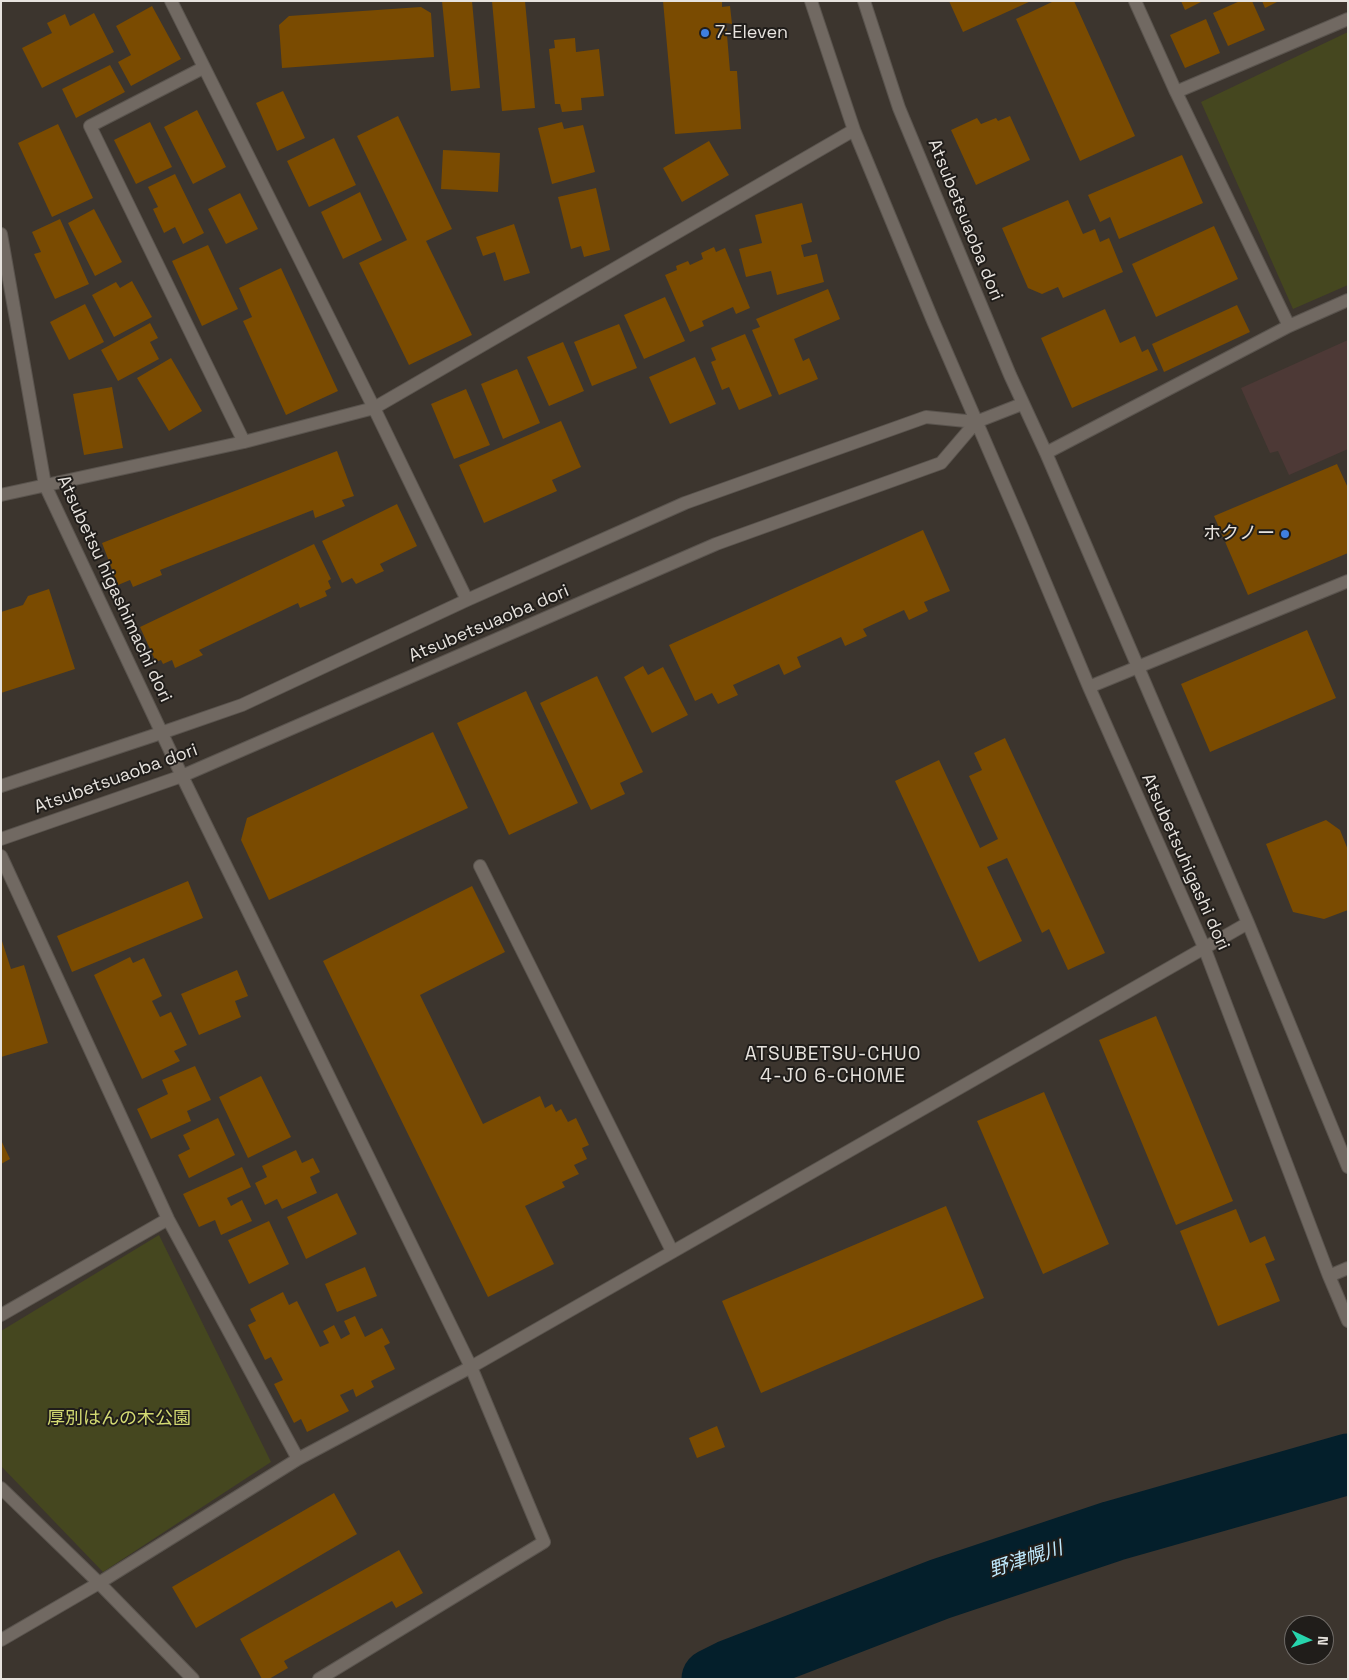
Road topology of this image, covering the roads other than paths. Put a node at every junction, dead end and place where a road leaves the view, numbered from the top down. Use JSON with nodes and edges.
{"nodes":[{"id":1,"x":171,"y":1,"type":"edge"},
{"id":2,"x":811,"y":1,"type":"edge"},
{"id":3,"x":864,"y":1,"type":"edge"},
{"id":4,"x":1134,"y":1,"type":"edge"},
{"id":5,"x":1348,"y":19,"type":"edge"},
{"id":6,"x":203,"y":68,"type":"junction"},
{"id":7,"x":1176,"y":92,"type":"junction"},
{"id":8,"x":854,"y":130,"type":"junction"},
{"id":9,"x":1,"y":234,"type":"edge"},
{"id":10,"x":1348,"y":300,"type":"edge"},
{"id":11,"x":1289,"y":326,"type":"junction"},
{"id":12,"x":1022,"y":404,"type":"junction"},
{"id":13,"x":374,"y":408,"type":"junction"},
{"id":14,"x":976,"y":422,"type":"junction"},
{"id":15,"x":244,"y":442,"type":"junction"},
{"id":16,"x":1046,"y":453,"type":"junction"},
{"id":17,"x":45,"y":485,"type":"junction"},
{"id":18,"x":1,"y":495,"type":"edge"},
{"id":19,"x":1348,"y":581,"type":"edge"},
{"id":20,"x":467,"y":600,"type":"junction"},
{"id":21,"x":1138,"y":666,"type":"junction"},
{"id":22,"x":1089,"y":687,"type":"junction"},
{"id":23,"x":161,"y":734,"type":"junction"},
{"id":24,"x":182,"y":776,"type":"junction"},
{"id":25,"x":1,"y":786,"type":"edge"},
{"id":26,"x":1,"y":839,"type":"edge"},
{"id":27,"x":1,"y":856,"type":"edge"},
{"id":28,"x":480,"y":866,"type":"dead end"},
{"id":29,"x":1248,"y":923,"type":"junction"},
{"id":30,"x":1204,"y":947,"type":"junction"},
{"id":31,"x":1348,"y":1167,"type":"edge"},
{"id":32,"x":168,"y":1219,"type":"junction"},
{"id":33,"x":672,"y":1251,"type":"junction"},
{"id":34,"x":1348,"y":1268,"type":"edge"},
{"id":35,"x":1329,"y":1276,"type":"junction"},
{"id":36,"x":1,"y":1316,"type":"edge"},
{"id":37,"x":1348,"y":1321,"type":"edge"},
{"id":38,"x":471,"y":1366,"type":"junction"},
{"id":39,"x":298,"y":1459,"type":"junction"},
{"id":40,"x":1,"y":1488,"type":"edge"},
{"id":41,"x":99,"y":1583,"type":"junction"},
{"id":42,"x":1,"y":1640,"type":"edge"},
{"id":43,"x":193,"y":1679,"type":"edge"},
{"id":44,"x":319,"y":1679,"type":"edge"}],
"edges":[{"from":1,"to":6,"type":"street"},
{"from":2,"to":8,"type":"street"},
{"from":3,"to":12,"type":"street","name":"Atsubetsuaoba dori"},
{"from":4,"to":7,"type":"street"},
{"from":5,"to":7,"type":"street"},
{"from":6,"to":13,"type":"street"},
{"from":6,"to":15,"type":"street"},
{"from":7,"to":11,"type":"street"},
{"from":8,"to":13,"type":"street"},
{"from":8,"to":14,"type":"street"},
{"from":9,"to":17,"type":"street","name":"Atsubetsu higashimachi dori"},
{"from":10,"to":11,"type":"street"},
{"from":11,"to":16,"type":"street"},
{"from":12,"to":14,"type":"street","name":"Atsubetsuaoba dori"},
{"from":12,"to":16,"type":"street","name":"Atsubetsuhigashi dori"},
{"from":13,"to":15,"type":"street"},
{"from":13,"to":20,"type":"street"},
{"from":14,"to":20,"type":"street","name":"Atsubetsuaoba dori"},
{"from":14,"to":22,"type":"street","name":"Atsubetsuhigashi dori"},
{"from":14,"to":24,"type":"street","name":"Atsubetsuaoba dori"},
{"from":15,"to":17,"type":"street"},
{"from":16,"to":21,"type":"street","name":"Atsubetsuhigashi dori"},
{"from":17,"to":18,"type":"street"},
{"from":17,"to":23,"type":"street","name":"Atsubetsu higashimachi dori"},
{"from":19,"to":21,"type":"street"},
{"from":20,"to":23,"type":"street","name":"Atsubetsuaoba dori"},
{"from":21,"to":22,"type":"street"},
{"from":21,"to":29,"type":"street","name":"Atsubetsuhigashi dori"},
{"from":22,"to":30,"type":"street","name":"Atsubetsuhigashi dori"},
{"from":23,"to":24,"type":"street","name":"Atsubetsu higashimachi dori"},
{"from":23,"to":25,"type":"street","name":"Atsubetsuaoba dori"},
{"from":24,"to":26,"type":"street","name":"Atsubetsuaoba dori"},
{"from":24,"to":38,"type":"street","name":"Atsubetsu higashimachi dori"},
{"from":27,"to":32,"type":"street"},
{"from":28,"to":33,"type":"street"},
{"from":29,"to":30,"type":"street"},
{"from":29,"to":31,"type":"street","name":"Atsubetsuhigashi dori"},
{"from":30,"to":33,"type":"street"},
{"from":30,"to":35,"type":"street","name":"Atsubetsuhigashi dori"},
{"from":32,"to":36,"type":"street"},
{"from":32,"to":39,"type":"street"},
{"from":33,"to":38,"type":"street"},
{"from":34,"to":35,"type":"street"},
{"from":35,"to":37,"type":"street","name":"Atsubetsuhigashi dori"},
{"from":38,"to":39,"type":"street"},
{"from":38,"to":44,"type":"street","name":"Atsubetsu higashimachi dori"},
{"from":39,"to":41,"type":"street"},
{"from":40,"to":41,"type":"street"},
{"from":41,"to":42,"type":"street"},
{"from":41,"to":43,"type":"street"}]}
